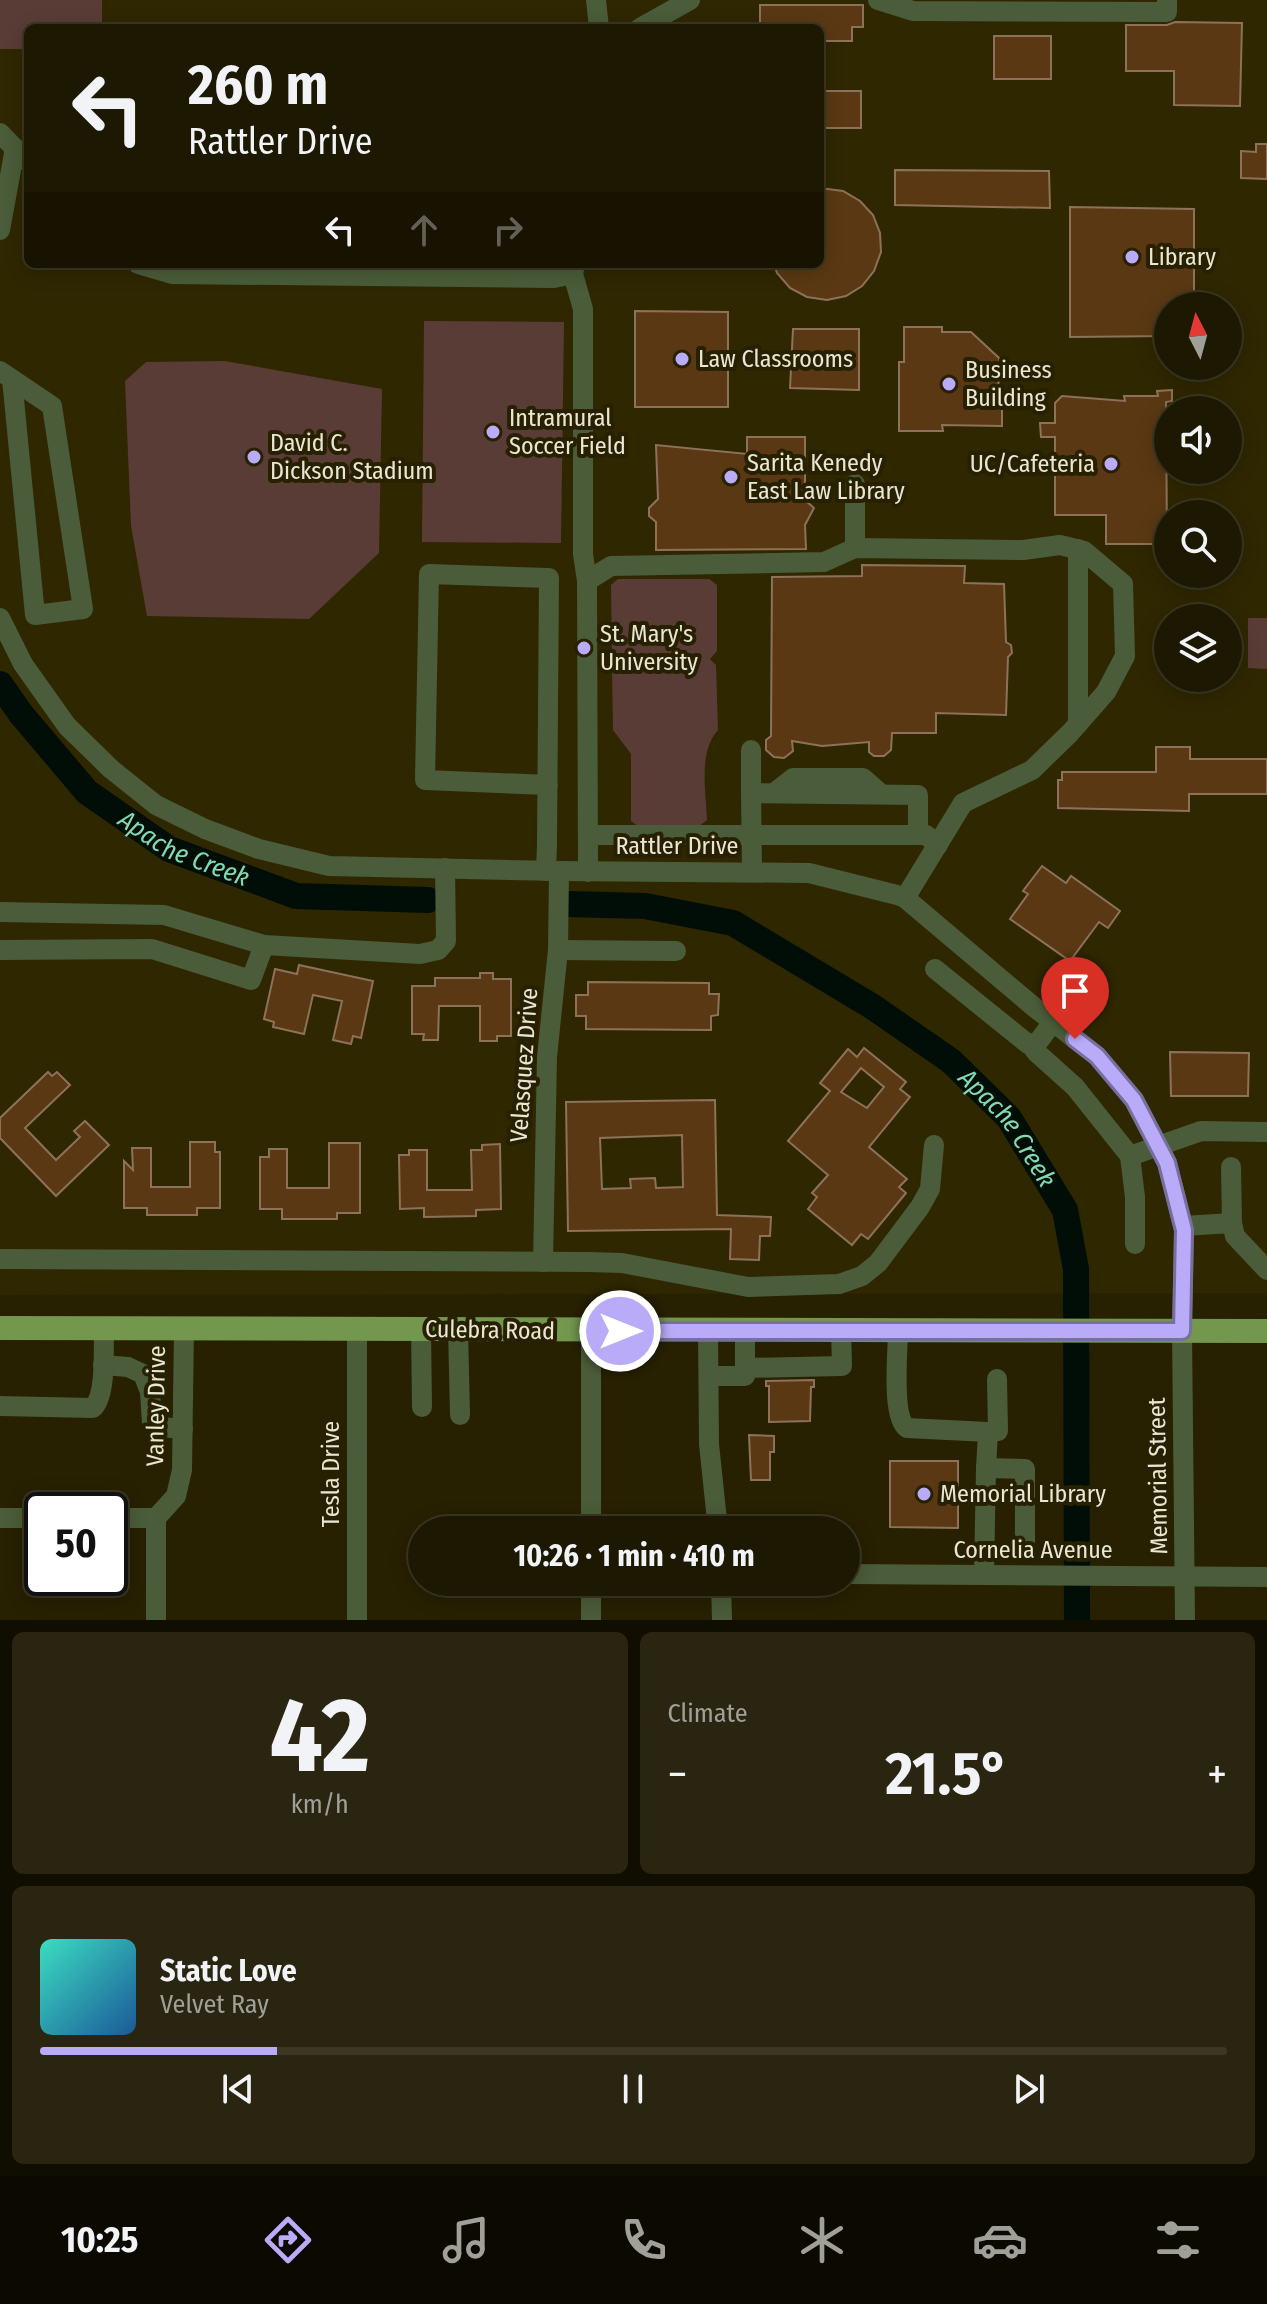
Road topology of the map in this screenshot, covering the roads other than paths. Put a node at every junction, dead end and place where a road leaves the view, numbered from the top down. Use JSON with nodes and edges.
{"nodes":[{"id":1,"x":596,"y":0,"type":"edge"},
{"id":2,"x":690,"y":0,"type":"edge"},
{"id":3,"x":878,"y":0,"type":"edge"},
{"id":4,"x":1167,"y":0,"type":"edge"},
{"id":5,"x":599,"y":24,"type":"edge"},
{"id":6,"x":647,"y":24,"type":"edge"},
{"id":7,"x":0,"y":133,"type":"edge"},
{"id":8,"x":22,"y":155,"type":"edge"},
{"id":9,"x":0,"y":230,"type":"edge"},
{"id":10,"x":152,"y":268,"type":"edge"},
{"id":11,"x":574,"y":269,"type":"edge"},
{"id":12,"x":6,"y":375,"type":"edge"},
{"id":13,"x":855,"y":484,"type":"dead end"},
{"id":14,"x":855,"y":548,"type":"junction"},
{"id":15,"x":1078,"y":549,"type":"junction"},
{"id":16,"x":587,"y":581,"type":"junction"},
{"id":17,"x":0,"y":618,"type":"edge"},
{"id":18,"x":1078,"y":724,"type":"junction"},
{"id":19,"x":751,"y":750,"type":"dead end"},
{"id":20,"x":548,"y":785,"type":"junction"},
{"id":21,"x":751,"y":793,"type":"junction"},
{"id":22,"x":588,"y":835,"type":"junction"},
{"id":23,"x":752,"y":835,"type":"junction"},
{"id":24,"x":918,"y":835,"type":"junction"},
{"id":25,"x":938,"y":845,"type":"junction"},
{"id":26,"x":445,"y":868,"type":"junction"},
{"id":27,"x":553,"y":871,"type":"junction"},
{"id":28,"x":588,"y":872,"type":"junction"},
{"id":29,"x":752,"y":872,"type":"junction"},
{"id":30,"x":905,"y":898,"type":"junction"},
{"id":31,"x":0,"y":912,"type":"edge"},
{"id":32,"x":264,"y":945,"type":"junction"},
{"id":33,"x":0,"y":950,"type":"edge"},
{"id":34,"x":558,"y":950,"type":"junction"},
{"id":35,"x":676,"y":951,"type":"dead end"},
{"id":36,"x":935,"y":969,"type":"dead end"},
{"id":37,"x":1053,"y":1022,"type":"junction"},
{"id":38,"x":1031,"y":1045,"type":"junction"},
{"id":39,"x":1267,"y":1132,"type":"edge"},
{"id":40,"x":934,"y":1145,"type":"dead end"},
{"id":41,"x":1158,"y":1147,"type":"junction"},
{"id":42,"x":1130,"y":1156,"type":"junction"},
{"id":43,"x":1231,"y":1167,"type":"dead end"},
{"id":44,"x":1232,"y":1223,"type":"junction"},
{"id":45,"x":1183,"y":1226,"type":"junction"},
{"id":46,"x":1135,"y":1244,"type":"dead end"},
{"id":47,"x":0,"y":1259,"type":"edge"},
{"id":48,"x":543,"y":1262,"type":"junction"},
{"id":49,"x":1267,"y":1270,"type":"edge"},
{"id":50,"x":0,"y":1328,"type":"edge"},
{"id":51,"x":104,"y":1328,"type":"junction"},
{"id":52,"x":184,"y":1328,"type":"junction"},
{"id":53,"x":357,"y":1328,"type":"junction"},
{"id":54,"x":421,"y":1329,"type":"junction"},
{"id":55,"x":458,"y":1329,"type":"junction"},
{"id":56,"x":591,"y":1330,"type":"junction"},
{"id":57,"x":841,"y":1330,"type":"junction"},
{"id":58,"x":898,"y":1330,"type":"junction"},
{"id":59,"x":708,"y":1331,"type":"junction"},
{"id":60,"x":745,"y":1331,"type":"junction"},
{"id":61,"x":1182,"y":1331,"type":"junction"},
{"id":62,"x":1267,"y":1331,"type":"edge"},
{"id":63,"x":103,"y":1365,"type":"junction"},
{"id":64,"x":745,"y":1368,"type":"junction"},
{"id":65,"x":709,"y":1376,"type":"junction"},
{"id":66,"x":997,"y":1379,"type":"dead end"},
{"id":67,"x":0,"y":1406,"type":"edge"},
{"id":68,"x":422,"y":1407,"type":"dead end"},
{"id":69,"x":460,"y":1415,"type":"dead end"},
{"id":70,"x":183,"y":1429,"type":"junction"},
{"id":71,"x":988,"y":1432,"type":"junction"},
{"id":72,"x":986,"y":1468,"type":"junction"},
{"id":73,"x":591,"y":1516,"type":"edge"},
{"id":74,"x":717,"y":1516,"type":"edge"},
{"id":75,"x":0,"y":1518,"type":"edge"},
{"id":76,"x":24,"y":1518,"type":"edge"},
{"id":77,"x":128,"y":1518,"type":"edge"},
{"id":78,"x":156,"y":1518,"type":"junction"},
{"id":79,"x":1025,"y":1542,"type":"dead end"},
{"id":80,"x":860,"y":1574,"type":"edge"},
{"id":81,"x":984,"y":1575,"type":"junction"},
{"id":82,"x":1186,"y":1577,"type":"junction"},
{"id":83,"x":1267,"y":1577,"type":"edge"},
{"id":84,"x":591,"y":1596,"type":"edge"},
{"id":85,"x":721,"y":1596,"type":"edge"},
{"id":86,"x":156,"y":1620,"type":"edge"},
{"id":87,"x":357,"y":1620,"type":"edge"},
{"id":88,"x":591,"y":1620,"type":"edge"},
{"id":89,"x":722,"y":1620,"type":"edge"},
{"id":90,"x":1185,"y":1620,"type":"edge"}],
"edges":[{"from":1,"to":5,"type":"street"},
{"from":2,"to":6,"type":"street"},
{"from":3,"to":4,"type":"street"},
{"from":7,"to":8,"type":"street"},
{"from":8,"to":9,"type":"street"},
{"from":10,"to":11,"type":"street"},
{"from":11,"to":16,"type":"street"},
{"from":12,"to":12,"type":"street"},
{"from":13,"to":14,"type":"street"},
{"from":14,"to":15,"type":"street"},
{"from":14,"to":16,"type":"street"},
{"from":15,"to":18,"type":"street"},
{"from":15,"to":18,"type":"street"},
{"from":16,"to":22,"type":"street"},
{"from":17,"to":26,"type":"street","name":"Rattler Drive"},
{"from":18,"to":25,"type":"street"},
{"from":19,"to":21,"type":"street"},
{"from":20,"to":20,"type":"street","name":"Velasquez Drive"},
{"from":20,"to":27,"type":"street","name":"Velasquez Drive"},
{"from":21,"to":23,"type":"street"},
{"from":21,"to":24,"type":"street"},
{"from":22,"to":23,"type":"street"},
{"from":22,"to":28,"type":"street"},
{"from":23,"to":24,"type":"street"},
{"from":23,"to":29,"type":"street"},
{"from":24,"to":25,"type":"street"},
{"from":25,"to":30,"type":"street"},
{"from":26,"to":27,"type":"street","name":"Rattler Drive"},
{"from":26,"to":32,"type":"street"},
{"from":27,"to":28,"type":"street","name":"Rattler Drive"},
{"from":27,"to":34,"type":"street","name":"Velasquez Drive"},
{"from":28,"to":29,"type":"street","name":"Rattler Drive"},
{"from":29,"to":30,"type":"street","name":"Rattler Drive"},
{"from":30,"to":37,"type":"street","name":"Rattler Drive"},
{"from":31,"to":32,"type":"street"},
{"from":32,"to":33,"type":"street"},
{"from":34,"to":35,"type":"street"},
{"from":34,"to":48,"type":"street","name":"Velasquez Drive"},
{"from":36,"to":38,"type":"street"},
{"from":37,"to":38,"type":"street"},
{"from":37,"to":41,"type":"street","name":"Rattler Drive"},
{"from":38,"to":42,"type":"street"},
{"from":39,"to":41,"type":"street"},
{"from":40,"to":48,"type":"street"},
{"from":41,"to":42,"type":"street"},
{"from":41,"to":45,"type":"street","name":"Rattler Drive"},
{"from":42,"to":46,"type":"street"},
{"from":43,"to":44,"type":"street"},
{"from":44,"to":45,"type":"street"},
{"from":44,"to":49,"type":"street"},
{"from":45,"to":61,"type":"street","name":"Rattler Drive"},
{"from":47,"to":48,"type":"street"},
{"from":50,"to":51,"type":"main road","name":"Culebra Road"},
{"from":51,"to":52,"type":"main road","name":"Culebra Road"},
{"from":51,"to":63,"type":"street"},
{"from":52,"to":53,"type":"main road","name":"Culebra Road"},
{"from":52,"to":70,"type":"street","name":"Vanley Drive"},
{"from":53,"to":54,"type":"main road","name":"Culebra Road"},
{"from":53,"to":87,"type":"street","name":"Tesla Drive"},
{"from":54,"to":55,"type":"main road","name":"Culebra Road"},
{"from":54,"to":68,"type":"street"},
{"from":55,"to":56,"type":"main road","name":"Culebra Road"},
{"from":55,"to":69,"type":"street"},
{"from":56,"to":59,"type":"main road","name":"Culebra Road"},
{"from":56,"to":73,"type":"street"},
{"from":57,"to":58,"type":"main road","name":"Culebra Road"},
{"from":57,"to":60,"type":"main road","name":"Culebra Road"},
{"from":57,"to":64,"type":"street"},
{"from":58,"to":61,"type":"main road","name":"Culebra Road"},
{"from":58,"to":71,"type":"street"},
{"from":59,"to":60,"type":"main road","name":"Culebra Road"},
{"from":59,"to":65,"type":"street"},
{"from":60,"to":64,"type":"street"},
{"from":61,"to":62,"type":"main road","name":"Culebra Road"},
{"from":61,"to":82,"type":"street","name":"Memorial Street"},
{"from":63,"to":67,"type":"street"},
{"from":63,"to":70,"type":"street"},
{"from":64,"to":65,"type":"street"},
{"from":65,"to":74,"type":"street"},
{"from":66,"to":71,"type":"street"},
{"from":70,"to":78,"type":"street","name":"Vanley Drive"},
{"from":71,"to":72,"type":"street"},
{"from":72,"to":79,"type":"street"},
{"from":72,"to":81,"type":"street"},
{"from":75,"to":76,"type":"street"},
{"from":77,"to":78,"type":"street"},
{"from":78,"to":86,"type":"street"},
{"from":80,"to":81,"type":"street","name":"Cornelia Avenue"},
{"from":81,"to":82,"type":"street","name":"Cornelia Avenue"},
{"from":82,"to":83,"type":"street","name":"Cornelia Avenue"},
{"from":82,"to":90,"type":"street","name":"Memorial Street"},
{"from":84,"to":88,"type":"street"},
{"from":85,"to":89,"type":"street"}]}
